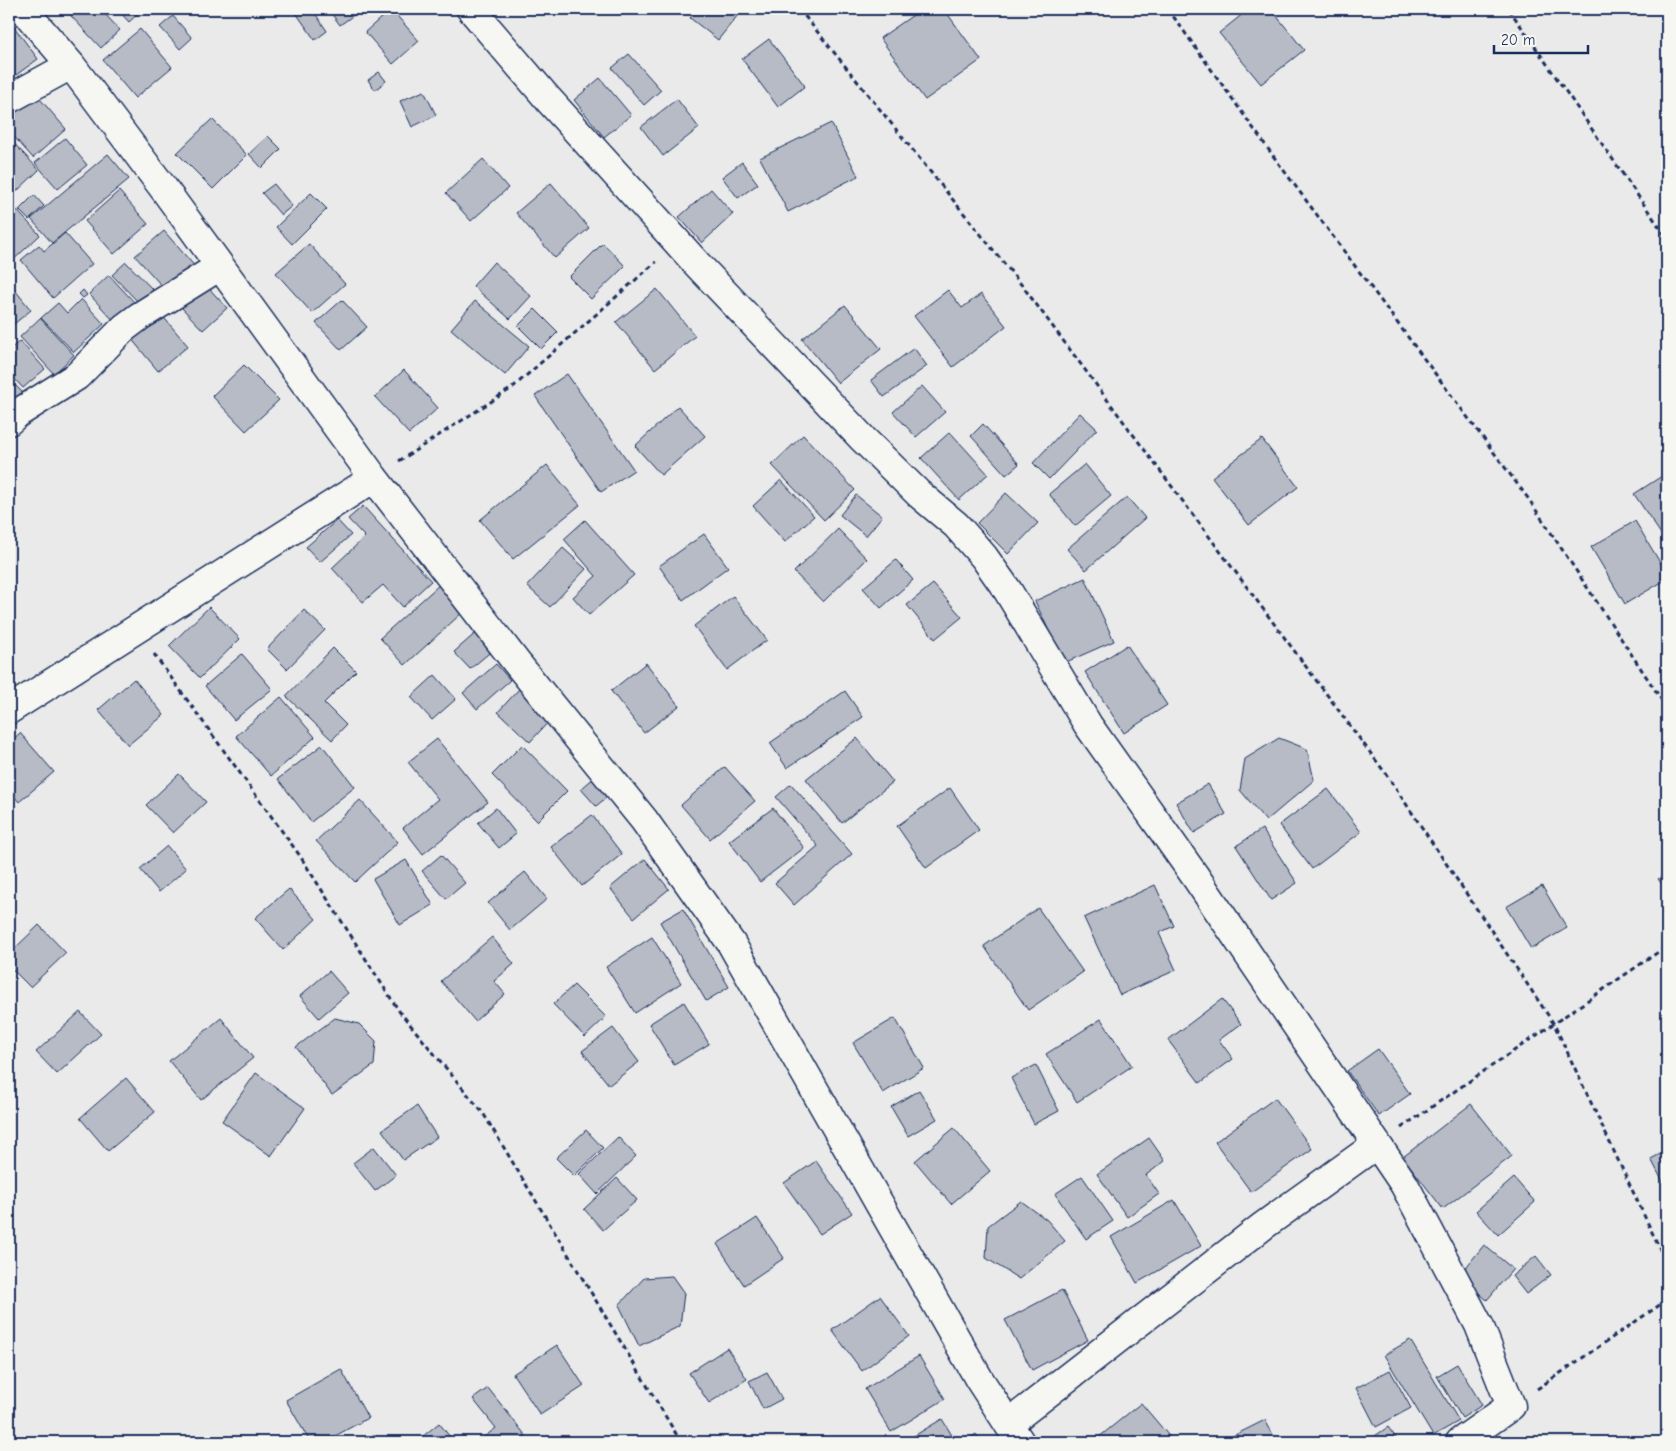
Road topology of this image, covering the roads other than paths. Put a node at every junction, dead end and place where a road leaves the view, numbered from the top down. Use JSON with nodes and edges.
{"nodes":[{"id":1,"x":25,"y":9,"type":"edge"},
{"id":2,"x":471,"y":9,"type":"edge"},
{"id":3,"x":71,"y":65,"type":"junction"},
{"id":4,"x":9,"y":99,"type":"edge"},
{"id":5,"x":220,"y":266,"type":"junction"},
{"id":6,"x":9,"y":421,"type":"edge"},
{"id":7,"x":374,"y":478,"type":"junction"},
{"id":8,"x":9,"y":710,"type":"edge"},
{"id":9,"x":1377,"y":1144,"type":"junction"},
{"id":10,"x":1014,"y":1433,"type":"edge"},
{"id":11,"x":1460,"y":1442,"type":"edge"}],
"edges":[{"from":1,"to":3,"type":"street"},
{"from":2,"to":9,"type":"street"},
{"from":3,"to":4,"type":"street"},
{"from":3,"to":5,"type":"street"},
{"from":5,"to":6,"type":"street"},
{"from":5,"to":7,"type":"street"},
{"from":7,"to":8,"type":"street"},
{"from":7,"to":10,"type":"street"},
{"from":9,"to":10,"type":"street"},
{"from":9,"to":11,"type":"street"}]}
